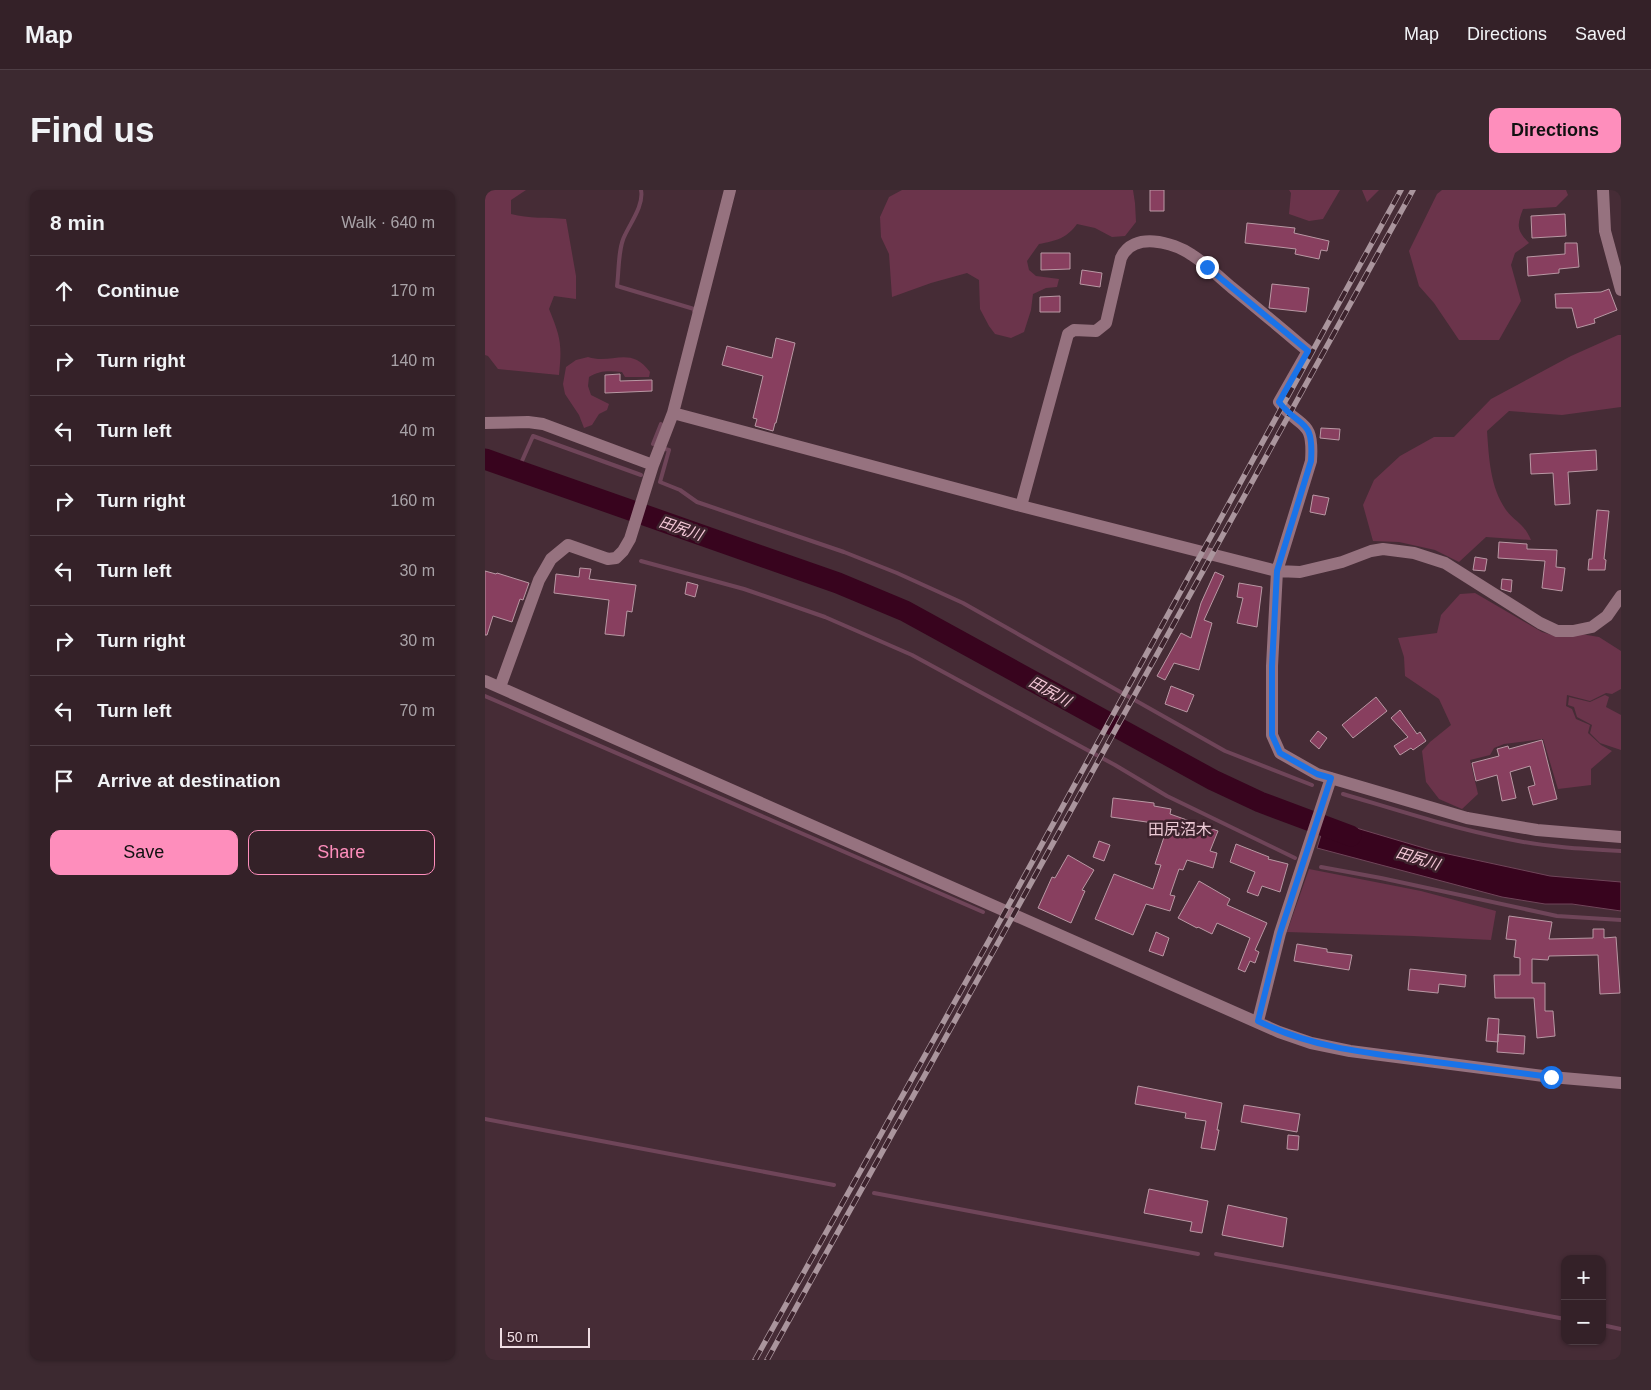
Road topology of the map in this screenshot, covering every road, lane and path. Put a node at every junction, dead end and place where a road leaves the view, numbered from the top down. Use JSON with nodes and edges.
{"nodes":[{"id":1,"x":730,"y":190,"type":"edge"},
{"id":2,"x":1603,"y":190,"type":"edge"},
{"id":3,"x":1621,"y":290,"type":"edge"},
{"id":4,"x":673,"y":413,"type":"junction"},
{"id":5,"x":485,"y":423,"type":"edge"},
{"id":6,"x":653,"y":465,"type":"junction"},
{"id":7,"x":1021,"y":506,"type":"junction"},
{"id":8,"x":1277,"y":571,"type":"junction"},
{"id":9,"x":1621,"y":596,"type":"edge"},
{"id":10,"x":485,"y":681,"type":"edge"},
{"id":11,"x":500,"y":687,"type":"junction"},
{"id":12,"x":1331,"y":778,"type":"junction"},
{"id":13,"x":1621,"y":838,"type":"edge"},
{"id":14,"x":1258,"y":1021,"type":"junction"},
{"id":15,"x":1621,"y":1083,"type":"edge"}],
"edges":[{"from":1,"to":4,"type":"street"},
{"from":2,"to":3,"type":"street"},
{"from":4,"to":6,"type":"street"},
{"from":4,"to":7,"type":"street"},
{"from":5,"to":6,"type":"street"},
{"from":6,"to":11,"type":"street"},
{"from":7,"to":8,"type":"street"},
{"from":7,"to":8,"type":"street"},
{"from":8,"to":9,"type":"street"},
{"from":8,"to":12,"type":"street"},
{"from":10,"to":11,"type":"street"},
{"from":11,"to":14,"type":"street"},
{"from":12,"to":13,"type":"street"},
{"from":12,"to":14,"type":"street"},
{"from":14,"to":15,"type":"street"}]}
